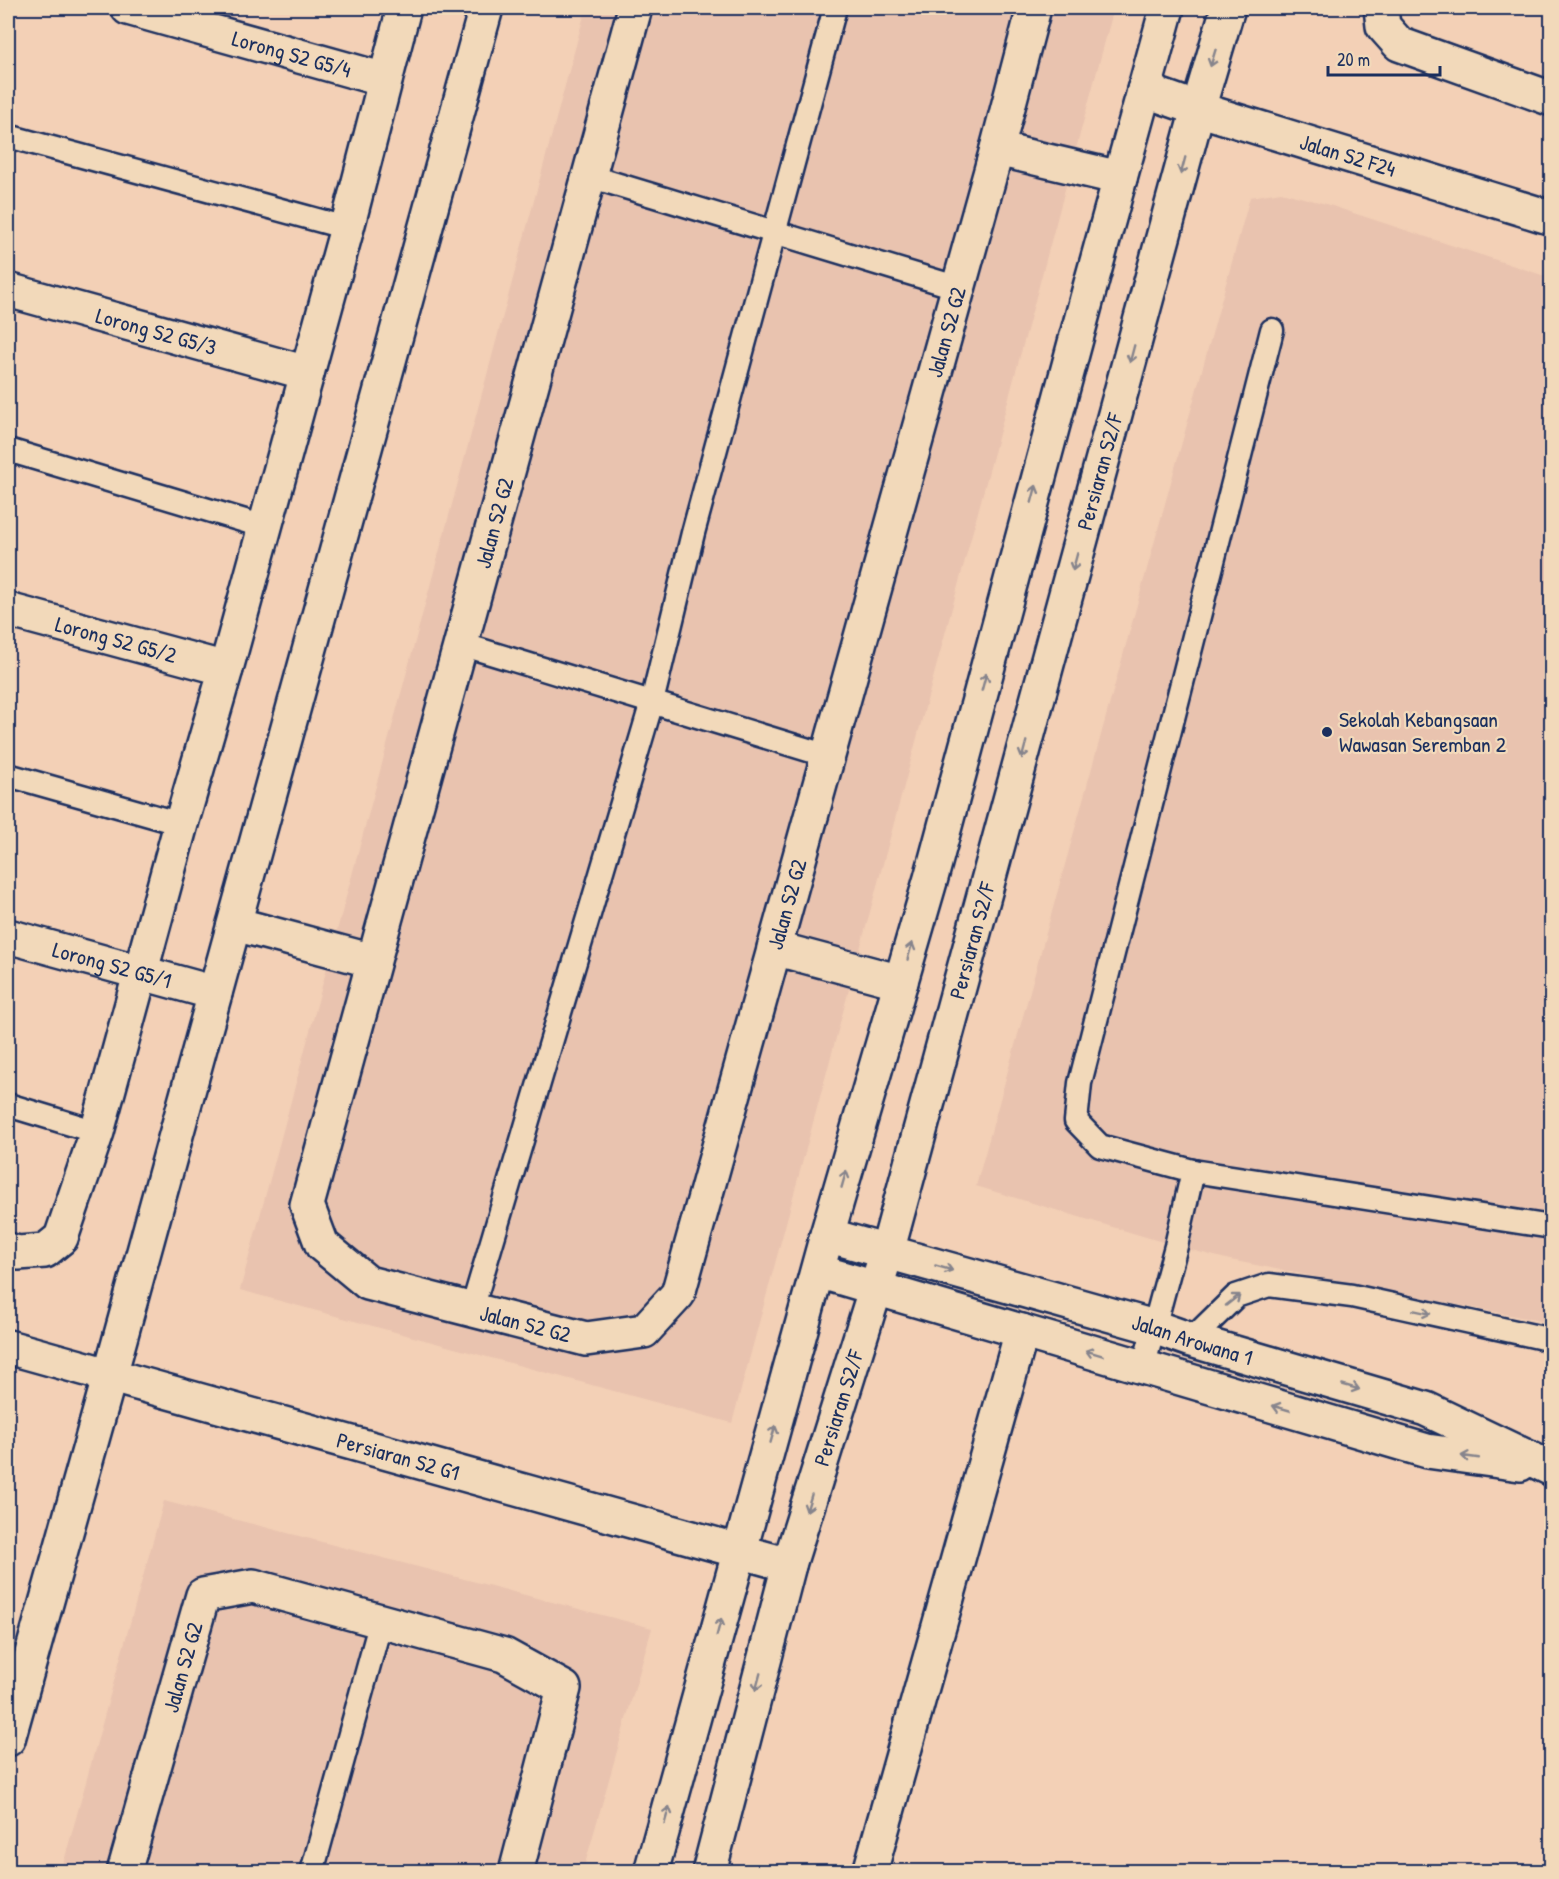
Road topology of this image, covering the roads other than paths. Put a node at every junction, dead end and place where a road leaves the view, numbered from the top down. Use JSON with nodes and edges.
{"nodes":[{"id":1,"x":128,"y":8,"type":"edge"},
{"id":2,"x":404,"y":8,"type":"edge"},
{"id":3,"x":486,"y":8,"type":"edge"},
{"id":4,"x":635,"y":8,"type":"edge"},
{"id":5,"x":835,"y":8,"type":"edge"},
{"id":6,"x":1034,"y":8,"type":"edge"},
{"id":7,"x":1167,"y":8,"type":"edge"},
{"id":8,"x":1228,"y":8,"type":"edge"},
{"id":9,"x":1382,"y":8,"type":"edge"},
{"id":10,"x":384,"y":80,"type":"junction"},
{"id":11,"x":1144,"y":90,"type":"junction"},
{"id":12,"x":1551,"y":99,"type":"edge"},
{"id":13,"x":1198,"y":109,"type":"junction"},
{"id":14,"x":8,"y":136,"type":"edge"},
{"id":15,"x":998,"y":149,"type":"junction"},
{"id":16,"x":589,"y":176,"type":"junction"},
{"id":17,"x":1120,"y":178,"type":"junction"},
{"id":18,"x":1551,"y":218,"type":"edge"},
{"id":19,"x":347,"y":228,"type":"junction"},
{"id":20,"x":774,"y":233,"type":"junction"},
{"id":21,"x":959,"y":288,"type":"junction"},
{"id":22,"x":8,"y":290,"type":"edge"},
{"id":23,"x":1272,"y":330,"type":"dead end"},
{"id":24,"x":307,"y":373,"type":"junction"},
{"id":25,"x":8,"y":450,"type":"edge"},
{"id":26,"x":265,"y":527,"type":"junction"},
{"id":27,"x":8,"y":610,"type":"edge"},
{"id":28,"x":461,"y":644,"type":"junction"},
{"id":29,"x":226,"y":669,"type":"junction"},
{"id":30,"x":652,"y":702,"type":"junction"},
{"id":31,"x":828,"y":756,"type":"junction"},
{"id":32,"x":8,"y":774,"type":"edge"},
{"id":33,"x":181,"y":824,"type":"junction"},
{"id":34,"x":235,"y":924,"type":"junction"},
{"id":35,"x":8,"y":936,"type":"edge"},
{"id":36,"x":774,"y":948,"type":"junction"},
{"id":37,"x":374,"y":961,"type":"junction"},
{"id":38,"x":141,"y":973,"type":"junction"},
{"id":39,"x":902,"y":982,"type":"junction"},
{"id":40,"x":215,"y":993,"type":"junction"},
{"id":41,"x":8,"y":1105,"type":"edge"},
{"id":42,"x":97,"y":1132,"type":"junction"},
{"id":43,"x":1193,"y":1171,"type":"junction"},
{"id":44,"x":1551,"y":1227,"type":"edge"},
{"id":45,"x":827,"y":1235,"type":"junction"},
{"id":46,"x":13,"y":1252,"type":"edge"},
{"id":47,"x":887,"y":1252,"type":"junction"},
{"id":48,"x":818,"y":1271,"type":"junction"},
{"id":49,"x":877,"y":1287,"type":"junction"},
{"id":50,"x":472,"y":1309,"type":"junction"},
{"id":51,"x":1154,"y":1327,"type":"junction"},
{"id":52,"x":1022,"y":1331,"type":"junction"},
{"id":53,"x":1551,"y":1340,"type":"edge"},
{"id":54,"x":1191,"y":1341,"type":"junction"},
{"id":55,"x":8,"y":1347,"type":"edge"},
{"id":56,"x":1143,"y":1368,"type":"junction"},
{"id":57,"x":111,"y":1375,"type":"junction"},
{"id":58,"x":1550,"y":1468,"type":"edge"},
{"id":59,"x":740,"y":1551,"type":"junction"},
{"id":60,"x":789,"y":1565,"type":"junction"},
{"id":61,"x":381,"y":1621,"type":"junction"},
{"id":62,"x":8,"y":1738,"type":"edge"},
{"id":63,"x":124,"y":1872,"type":"edge"},
{"id":64,"x":312,"y":1872,"type":"edge"},
{"id":65,"x":516,"y":1872,"type":"edge"},
{"id":66,"x":651,"y":1872,"type":"edge"},
{"id":67,"x":709,"y":1872,"type":"edge"},
{"id":68,"x":870,"y":1872,"type":"edge"}],
"edges":[{"from":1,"to":10,"type":"street","name":"Lorong S2 G5/4"},
{"from":2,"to":10,"type":"street"},
{"from":3,"to":34,"type":"street"},
{"from":4,"to":16,"type":"street","name":"Jalan S2 G2"},
{"from":5,"to":20,"type":"lane"},
{"from":6,"to":15,"type":"street","name":"Jalan S2 G2"},
{"from":7,"to":11,"type":"street"},
{"from":8,"to":13,"type":"street","name":"Persiaran S2/F","one_way":true},
{"from":9,"to":12,"type":"street"},
{"from":10,"to":19,"type":"street"},
{"from":11,"to":13,"type":"street","name":"Jalan S2 F24"},
{"from":11,"to":17,"type":"street"},
{"from":13,"to":18,"type":"street","name":"Jalan S2 F24"},
{"from":13,"to":47,"type":"street","name":"Persiaran S2/F","one_way":true},
{"from":14,"to":19,"type":"lane"},
{"from":15,"to":17,"type":"street"},
{"from":15,"to":21,"type":"street","name":"Jalan S2 G2"},
{"from":16,"to":20,"type":"lane"},
{"from":16,"to":28,"type":"street","name":"Jalan S2 G2"},
{"from":39,"to":17,"type":"street","one_way":true},
{"from":19,"to":24,"type":"street"},
{"from":20,"to":21,"type":"lane"},
{"from":20,"to":30,"type":"lane"},
{"from":21,"to":31,"type":"street","name":"Jalan S2 G2"},
{"from":22,"to":24,"type":"street","name":"Lorong S2 G5/3"},
{"from":23,"to":43,"type":"lane"},
{"from":24,"to":26,"type":"street"},
{"from":25,"to":26,"type":"lane"},
{"from":26,"to":29,"type":"street"},
{"from":27,"to":29,"type":"street","name":"Lorong S2 G5/2"},
{"from":28,"to":30,"type":"lane"},
{"from":28,"to":37,"type":"street","name":"Jalan S2 G2"},
{"from":29,"to":33,"type":"street"},
{"from":30,"to":31,"type":"lane"},
{"from":30,"to":50,"type":"lane"},
{"from":31,"to":36,"type":"street","name":"Jalan S2 G2"},
{"from":32,"to":33,"type":"lane"},
{"from":33,"to":38,"type":"street"},
{"from":34,"to":37,"type":"street"},
{"from":34,"to":40,"type":"street"},
{"from":35,"to":38,"type":"street","name":"Lorong S2 G5/1"},
{"from":36,"to":39,"type":"street"},
{"from":36,"to":50,"type":"street","name":"Jalan S2 G2"},
{"from":37,"to":50,"type":"street","name":"Jalan S2 G2"},
{"from":38,"to":40,"type":"street","name":"Lorong S2 G5/1"},
{"from":38,"to":42,"type":"street"},
{"from":45,"to":39,"type":"street","one_way":true},
{"from":40,"to":57,"type":"street"},
{"from":41,"to":42,"type":"lane"},
{"from":42,"to":46,"type":"street"},
{"from":43,"to":44,"type":"lane"},
{"from":43,"to":51,"type":"lane"},
{"from":45,"to":47,"type":"street","name":"Jalan Arowana 1"},
{"from":45,"to":48,"type":"street"},
{"from":47,"to":49,"type":"street","name":"Persiaran S2/F"},
{"from":47,"to":51,"type":"street","name":"Jalan Arowana 1","one_way":true},
{"from":48,"to":49,"type":"street","name":"Jalan Arowana 1"},
{"from":59,"to":48,"type":"street","one_way":true},
{"from":49,"to":52,"type":"street","name":"Jalan Arowana 1"},
{"from":49,"to":60,"type":"street","name":"Persiaran S2/F","one_way":true},
{"from":51,"to":54,"type":"street","name":"Jalan Arowana 1"},
{"from":51,"to":56,"type":"lane"},
{"from":56,"to":52,"type":"street","name":"Jalan Arowana 1","one_way":true},
{"from":52,"to":68,"type":"street"},
{"from":54,"to":53,"type":"lane","one_way":true},
{"from":54,"to":58,"type":"street","name":"Jalan Arowana 1","one_way":true},
{"from":55,"to":57,"type":"street","name":"Persiaran S2 G1"},
{"from":58,"to":56,"type":"street","name":"Jalan Arowana 1","one_way":true},
{"from":57,"to":59,"type":"street","name":"Persiaran S2 G1"},
{"from":57,"to":62,"type":"street"},
{"from":59,"to":60,"type":"street","name":"Persiaran S2 G1"},
{"from":66,"to":59,"type":"street","one_way":true},
{"from":60,"to":67,"type":"street","name":"Persiaran S2/F","one_way":true},
{"from":61,"to":63,"type":"street","name":"Jalan S2 G2"},
{"from":61,"to":64,"type":"lane"},
{"from":61,"to":65,"type":"street","name":"Jalan S2 G2"}]}
